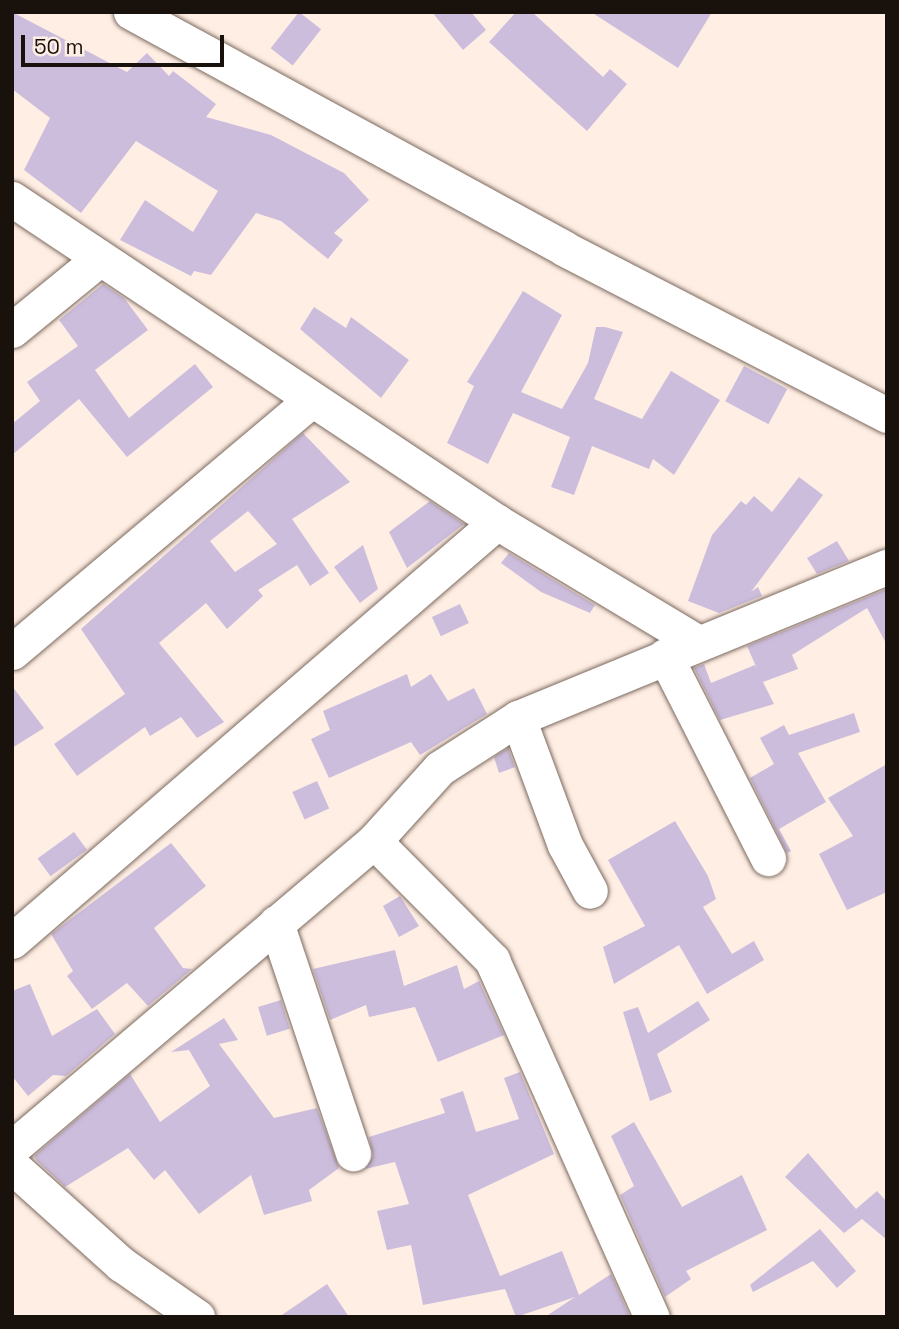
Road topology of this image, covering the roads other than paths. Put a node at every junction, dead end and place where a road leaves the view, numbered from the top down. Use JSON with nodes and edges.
{"nodes":[{"id":1,"x":131,"y":12,"type":"edge"},
{"id":2,"x":12,"y":199,"type":"edge"},
{"id":3,"x":99,"y":259,"type":"junction"},
{"id":4,"x":12,"y":330,"type":"edge"},
{"id":5,"x":311,"y":400,"type":"junction"},
{"id":6,"x":887,"y":415,"type":"edge"},
{"id":7,"x":497,"y":522,"type":"junction"},
{"id":8,"x":887,"y":567,"type":"edge"},
{"id":9,"x":697,"y":642,"type":"junction"},
{"id":10,"x":12,"y":652,"type":"edge"},
{"id":11,"x":665,"y":656,"type":"junction"},
{"id":12,"x":518,"y":718,"type":"junction"},
{"id":13,"x":374,"y":841,"type":"junction"},
{"id":14,"x":768,"y":859,"type":"dead end"},
{"id":15,"x":590,"y":891,"type":"dead end"},
{"id":16,"x":276,"y":923,"type":"junction"},
{"id":17,"x":12,"y":941,"type":"edge"},
{"id":18,"x":12,"y":1148,"type":"edge"},
{"id":19,"x":353,"y":1153,"type":"dead end"},
{"id":20,"x":12,"y":1166,"type":"edge"},
{"id":21,"x":197,"y":1317,"type":"edge"},
{"id":22,"x":652,"y":1317,"type":"edge"}],
"edges":[{"from":1,"to":6,"type":"street"},
{"from":2,"to":3,"type":"street"},
{"from":3,"to":4,"type":"street"},
{"from":3,"to":5,"type":"street"},
{"from":5,"to":7,"type":"street"},
{"from":5,"to":10,"type":"street"},
{"from":7,"to":9,"type":"street"},
{"from":7,"to":17,"type":"street"},
{"from":8,"to":9,"type":"street"},
{"from":9,"to":11,"type":"street"},
{"from":11,"to":12,"type":"street"},
{"from":11,"to":14,"type":"street"},
{"from":12,"to":13,"type":"street"},
{"from":12,"to":15,"type":"street"},
{"from":13,"to":16,"type":"street"},
{"from":13,"to":22,"type":"street"},
{"from":16,"to":18,"type":"street"},
{"from":16,"to":19,"type":"street"},
{"from":20,"to":21,"type":"street"}]}
